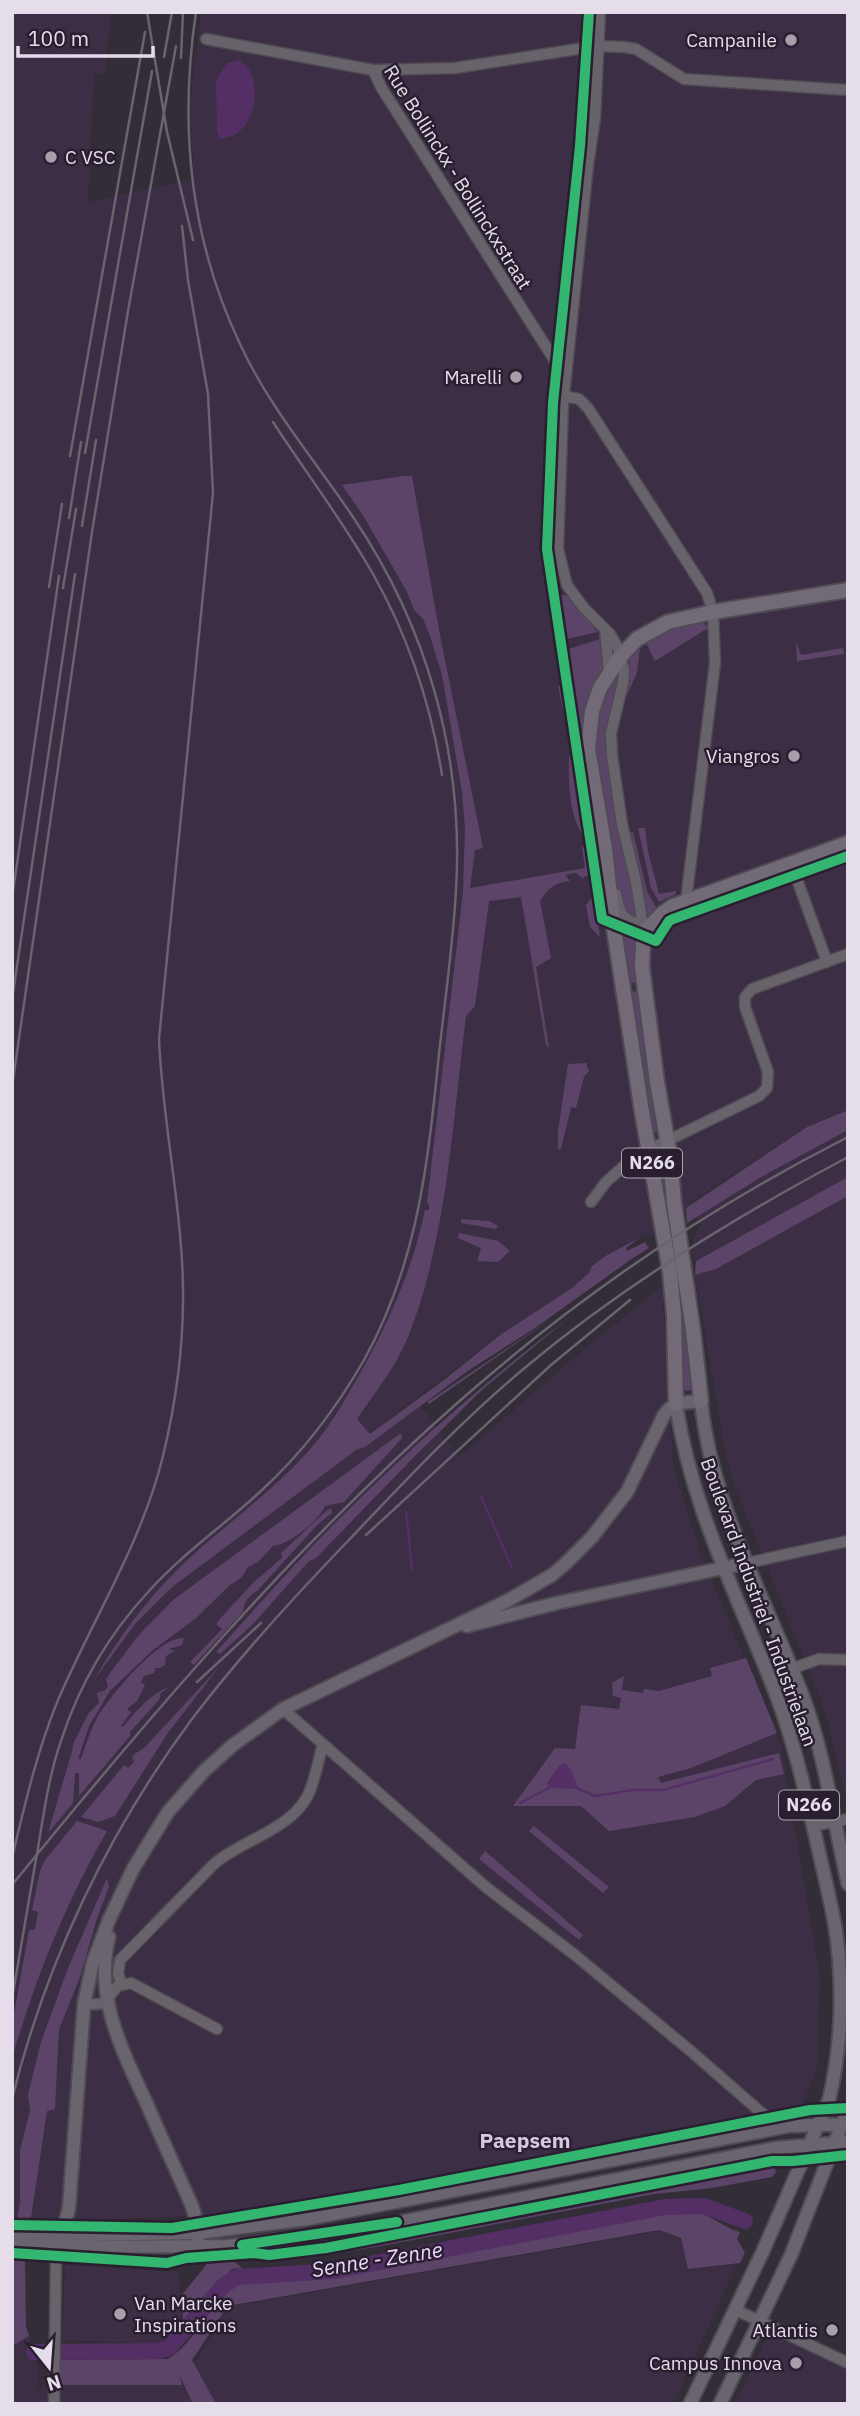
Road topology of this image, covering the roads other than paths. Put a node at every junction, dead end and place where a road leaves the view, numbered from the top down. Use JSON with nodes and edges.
{"nodes":[{"id":1,"x":600,"y":12,"type":"edge"},
{"id":2,"x":206,"y":39,"type":"dead end"},
{"id":3,"x":597,"y":46,"type":"junction"},
{"id":4,"x":373,"y":70,"type":"junction"},
{"id":5,"x":848,"y":90,"type":"edge"},
{"id":6,"x":566,"y":365,"type":"junction"},
{"id":7,"x":564,"y":396,"type":"junction"},
{"id":8,"x":848,"y":590,"type":"edge"},
{"id":9,"x":713,"y":612,"type":"junction"},
{"id":10,"x":605,"y":629,"type":"junction"},
{"id":11,"x":613,"y":638,"type":"junction"},
{"id":12,"x":638,"y":639,"type":"junction"},
{"id":13,"x":620,"y":657,"type":"junction"},
{"id":14,"x":609,"y":672,"type":"junction"},
{"id":15,"x":848,"y":843,"type":"edge"},
{"id":16,"x":605,"y":849,"type":"junction"},
{"id":17,"x":791,"y":863,"type":"junction"},
{"id":18,"x":686,"y":901,"type":"junction"},
{"id":19,"x":648,"y":928,"type":"junction"},
{"id":20,"x":848,"y":954,"type":"edge"},
{"id":21,"x":827,"y":962,"type":"junction"},
{"id":22,"x":667,"y":1141,"type":"junction"},
{"id":23,"x":649,"y":1150,"type":"junction"},
{"id":24,"x":591,"y":1202,"type":"dead end"},
{"id":25,"x":701,"y":1401,"type":"junction"},
{"id":26,"x":676,"y":1404,"type":"junction"},
{"id":27,"x":848,"y":1541,"type":"edge"},
{"id":28,"x":747,"y":1563,"type":"junction"},
{"id":29,"x":724,"y":1568,"type":"junction"},
{"id":30,"x":552,"y":1575,"type":"junction"},
{"id":31,"x":514,"y":1597,"type":"junction"},
{"id":32,"x":557,"y":1603,"type":"junction"},
{"id":33,"x":522,"y":1612,"type":"junction"},
{"id":34,"x":449,"y":1630,"type":"junction"},
{"id":35,"x":848,"y":1660,"type":"edge"},
{"id":36,"x":791,"y":1669,"type":"junction"},
{"id":37,"x":283,"y":1709,"type":"junction"},
{"id":38,"x":323,"y":1744,"type":"junction"},
{"id":39,"x":848,"y":1819,"type":"edge"},
{"id":40,"x":834,"y":1822,"type":"junction"},
{"id":41,"x":813,"y":1826,"type":"junction"},
{"id":42,"x":848,"y":1884,"type":"edge"},
{"id":43,"x":117,"y":1906,"type":"junction"},
{"id":44,"x":122,"y":1984,"type":"junction"},
{"id":45,"x":107,"y":2002,"type":"junction"},
{"id":46,"x":84,"y":2004,"type":"junction"},
{"id":47,"x":218,"y":2029,"type":"dead end"},
{"id":48,"x":848,"y":2109,"type":"edge"},
{"id":49,"x":845,"y":2124,"type":"edge"},
{"id":50,"x":819,"y":2125,"type":"junction"},
{"id":51,"x":768,"y":2130,"type":"junction"},
{"id":52,"x":841,"y":2143,"type":"edge"},
{"id":53,"x":810,"y":2146,"type":"junction"},
{"id":54,"x":12,"y":2228,"type":"edge"},
{"id":55,"x":198,"y":2233,"type":"junction"},
{"id":56,"x":12,"y":2238,"type":"edge"},
{"id":57,"x":60,"y":2241,"type":"junction"},
{"id":58,"x":198,"y":2247,"type":"junction"},
{"id":59,"x":12,"y":2248,"type":"edge"},
{"id":60,"x":736,"y":2309,"type":"junction"},
{"id":61,"x":760,"y":2321,"type":"junction"},
{"id":62,"x":848,"y":2363,"type":"edge"},
{"id":63,"x":54,"y":2404,"type":"edge"},
{"id":64,"x":690,"y":2404,"type":"edge"},
{"id":65,"x":720,"y":2404,"type":"edge"}],
"edges":[{"from":1,"to":3,"type":"street","number":"N266"},
{"from":2,"to":4,"type":"street","name":"Rue Bollinckx - Bollinckxstraat"},
{"from":3,"to":4,"type":"street"},
{"from":3,"to":5,"type":"street"},
{"from":3,"to":6,"type":"street","number":"N266"},
{"from":4,"to":6,"type":"street","name":"Rue Bollinckx - Bollinckxstraat"},
{"from":6,"to":7,"type":"street","number":"N266"},
{"from":7,"to":9,"type":"street"},
{"from":7,"to":10,"type":"street","name":"Boulevard Industriel - Industrielaan","number":"N266"},
{"from":8,"to":9,"type":"highway"},
{"from":9,"to":12,"type":"highway"},
{"from":9,"to":18,"type":"street"},
{"from":10,"to":11,"type":"street","name":"Boulevard Industriel - Industrielaan","number":"N266"},
{"from":10,"to":14,"type":"street","name":"Boulevard Industriel - Industrielaan","number":"N266"},
{"from":11,"to":12,"type":"street"},
{"from":11,"to":13,"type":"street","name":"Boulevard Industriel - Industrielaan","number":"N266"},
{"from":12,"to":13,"type":"highway"},
{"from":13,"to":14,"type":"highway","name":"Boulevard Industriel - Industrielaan"},
{"from":13,"to":19,"type":"street","name":"Boulevard Industriel - Industrielaan","number":"N266"},
{"from":14,"to":16,"type":"highway","name":"Boulevard Industriel - Industrielaan","number":"N266"},
{"from":15,"to":17,"type":"highway"},
{"from":16,"to":19,"type":"street","name":"Boulevard Industriel - Industrielaan","number":"N266"},
{"from":16,"to":23,"type":"highway","name":"Boulevard Industriel - Industrielaan","number":"N266"},
{"from":17,"to":18,"type":"highway"},
{"from":17,"to":21,"type":"street"},
{"from":18,"to":19,"type":"highway"},
{"from":19,"to":22,"type":"highway","name":"Boulevard Industriel - Industrielaan","number":"N266"},
{"from":20,"to":21,"type":"street"},
{"from":21,"to":22,"type":"street"},
{"from":22,"to":23,"type":"street"},
{"from":22,"to":25,"type":"highway","name":"Boulevard Industriel - Industrielaan","number":"N266"},
{"from":23,"to":24,"type":"street"},
{"from":23,"to":26,"type":"highway","name":"Boulevard Industriel - Industrielaan","number":"N266"},
{"from":25,"to":26,"type":"main road"},
{"from":25,"to":28,"type":"main road","name":"Boulevard Industriel - Industrielaan","number":"N266"},
{"from":26,"to":29,"type":"main road","name":"Boulevard Industriel - Industrielaan","number":"N266"},
{"from":26,"to":30,"type":"main road"},
{"from":27,"to":28,"type":"street"},
{"from":28,"to":29,"type":"main road"},
{"from":28,"to":36,"type":"main road","name":"Boulevard Industriel - Industrielaan","number":"N266"},
{"from":29,"to":32,"type":"main road"},
{"from":29,"to":41,"type":"main road","name":"Boulevard Industriel - Industrielaan","number":"N266"},
{"from":30,"to":31,"type":"main road"},
{"from":30,"to":32,"type":"main road"},
{"from":31,"to":33,"type":"main road"},
{"from":31,"to":34,"type":"main road"},
{"from":32,"to":33,"type":"main road"},
{"from":33,"to":34,"type":"main road"},
{"from":34,"to":37,"type":"main road"},
{"from":35,"to":36,"type":"street"},
{"from":36,"to":40,"type":"main road","name":"Boulevard Industriel - Industrielaan","number":"N266"},
{"from":37,"to":38,"type":"street"},
{"from":37,"to":43,"type":"main road"},
{"from":38,"to":44,"type":"street"},
{"from":38,"to":51,"type":"street"},
{"from":39,"to":40,"type":"street"},
{"from":40,"to":41,"type":"street"},
{"from":40,"to":42,"type":"main road","name":"Boulevard Industriel - Industrielaan","number":"N266"},
{"from":41,"to":50,"type":"main road","name":"Boulevard Industriel - Industrielaan","number":"N266"},
{"from":43,"to":45,"type":"main road"},
{"from":43,"to":46,"type":"main road"},
{"from":44,"to":45,"type":"street"},
{"from":44,"to":47,"type":"street"},
{"from":45,"to":46,"type":"street"},
{"from":45,"to":55,"type":"main road"},
{"from":46,"to":57,"type":"main road"},
{"from":48,"to":49,"type":"main road"},
{"from":49,"to":50,"type":"main road"},
{"from":49,"to":52,"type":"main road"},
{"from":50,"to":51,"type":"main road"},
{"from":50,"to":53,"type":"main road","name":"Boulevard Industriel - Industrielaan","number":"N266"},
{"from":51,"to":55,"type":"main road"},
{"from":52,"to":53,"type":"main road"},
{"from":52,"to":61,"type":"main road"},
{"from":53,"to":58,"type":"main road"},
{"from":53,"to":60,"type":"main road","name":"Boulevard Industriel - Industrielaan","number":"N266"},
{"from":54,"to":57,"type":"main road"},
{"from":55,"to":57,"type":"main road"},
{"from":55,"to":58,"type":"main road"},
{"from":56,"to":57,"type":"main road"},
{"from":57,"to":58,"type":"main road"},
{"from":57,"to":59,"type":"main road"},
{"from":57,"to":63,"type":"street"},
{"from":60,"to":61,"type":"street"},
{"from":60,"to":64,"type":"main road","name":"Boulevard Industriel - Industrielaan","number":"N266"},
{"from":61,"to":62,"type":"street"},
{"from":61,"to":65,"type":"main road"}]}
